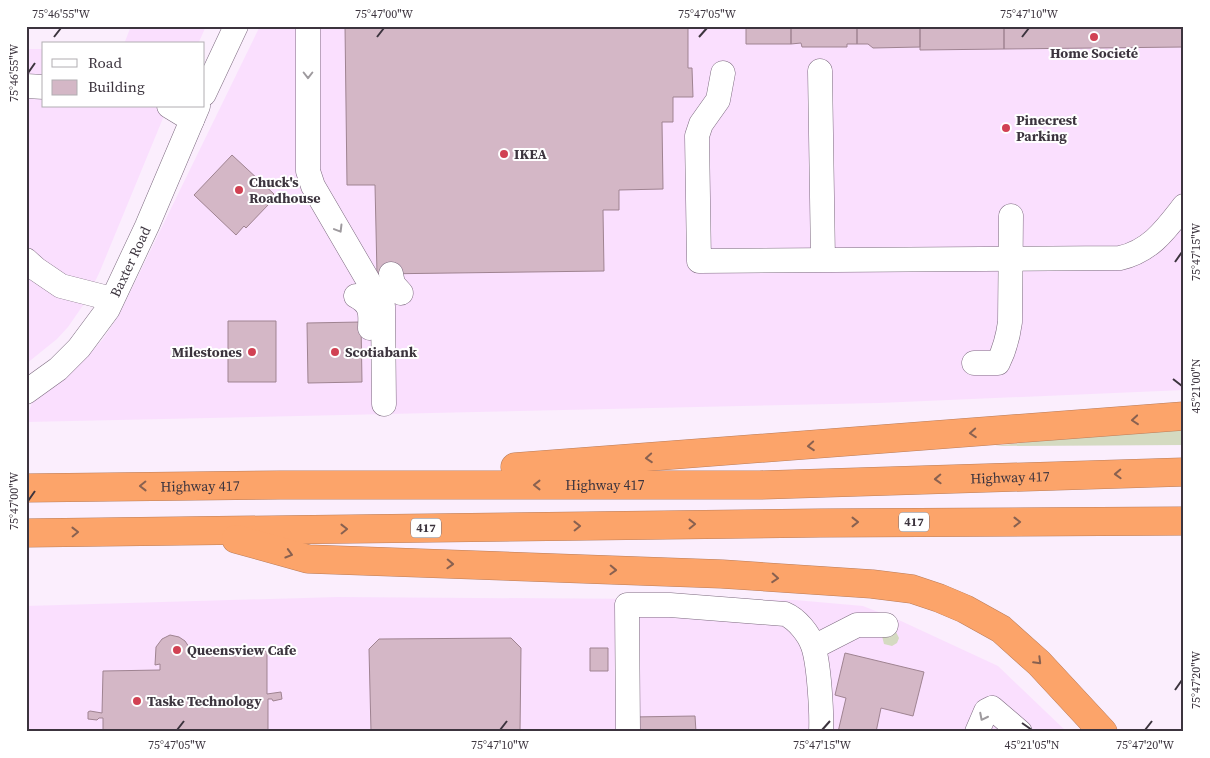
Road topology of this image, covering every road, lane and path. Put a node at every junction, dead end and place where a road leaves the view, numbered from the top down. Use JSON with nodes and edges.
{"nodes":[{"id":1,"x":236,"y":26,"type":"edge"},
{"id":2,"x":308,"y":26,"type":"edge"},
{"id":3,"x":820,"y":71,"type":"dead end"},
{"id":4,"x":724,"y":73,"type":"dead end"},
{"id":5,"x":26,"y":86,"type":"edge"},
{"id":6,"x":42,"y":86,"type":"edge"},
{"id":7,"x":205,"y":92,"type":"edge"},
{"id":8,"x":176,"y":108,"type":"edge"},
{"id":9,"x":195,"y":113,"type":"edge"},
{"id":10,"x":1184,"y":206,"type":"edge"},
{"id":11,"x":1011,"y":216,"type":"dead end"},
{"id":12,"x":822,"y":259,"type":"junction"},
{"id":13,"x":1011,"y":259,"type":"junction"},
{"id":14,"x":26,"y":260,"type":"edge"},
{"id":15,"x":356,"y":296,"type":"dead end"},
{"id":16,"x":112,"y":299,"type":"junction"},
{"id":17,"x":974,"y":363,"type":"dead end"},
{"id":18,"x":26,"y":392,"type":"edge"},
{"id":19,"x":1184,"y":416,"type":"edge"},
{"id":20,"x":1184,"y":472,"type":"edge"},
{"id":21,"x":280,"y":485,"type":"junction"},
{"id":22,"x":26,"y":488,"type":"edge"},
{"id":23,"x":1184,"y":521,"type":"edge"},
{"id":24,"x":208,"y":530,"type":"junction"},
{"id":25,"x":26,"y":533,"type":"edge"},
{"id":26,"x":886,"y":625,"type":"dead end"},
{"id":27,"x":814,"y":646,"type":"junction"},
{"id":28,"x":628,"y":732,"type":"edge"},
{"id":29,"x":821,"y":732,"type":"edge"},
{"id":30,"x":977,"y":732,"type":"edge"},
{"id":31,"x":1020,"y":732,"type":"edge"},
{"id":32,"x":1103,"y":732,"type":"edge"}],
"edges":[{"from":1,"to":7,"type":"street"},
{"from":2,"to":15,"type":"street","one_way":true},
{"from":3,"to":12,"type":"street"},
{"from":4,"to":12,"type":"street"},
{"from":5,"to":6,"type":"street"},
{"from":8,"to":9,"type":"street"},
{"from":9,"to":16,"type":"street","name":"Baxter Road"},
{"from":10,"to":13,"type":"street"},
{"from":11,"to":13,"type":"street"},
{"from":12,"to":13,"type":"street"},
{"from":13,"to":17,"type":"street"},
{"from":14,"to":16,"type":"street"},
{"from":16,"to":18,"type":"street","name":"Baxter Road"},
{"from":19,"to":21,"type":"highway","one_way":true},
{"from":20,"to":21,"type":"highway","name":"Highway 417","one_way":true},
{"from":21,"to":22,"type":"highway","name":"Highway 417","one_way":true},
{"from":24,"to":23,"type":"highway","number":"417","one_way":true},
{"from":25,"to":24,"type":"highway","number":"417","one_way":true},
{"from":24,"to":32,"type":"highway","one_way":true},
{"from":26,"to":27,"type":"street"},
{"from":27,"to":28,"type":"street"},
{"from":27,"to":29,"type":"street"},
{"from":31,"to":30,"type":"street","one_way":true}]}
